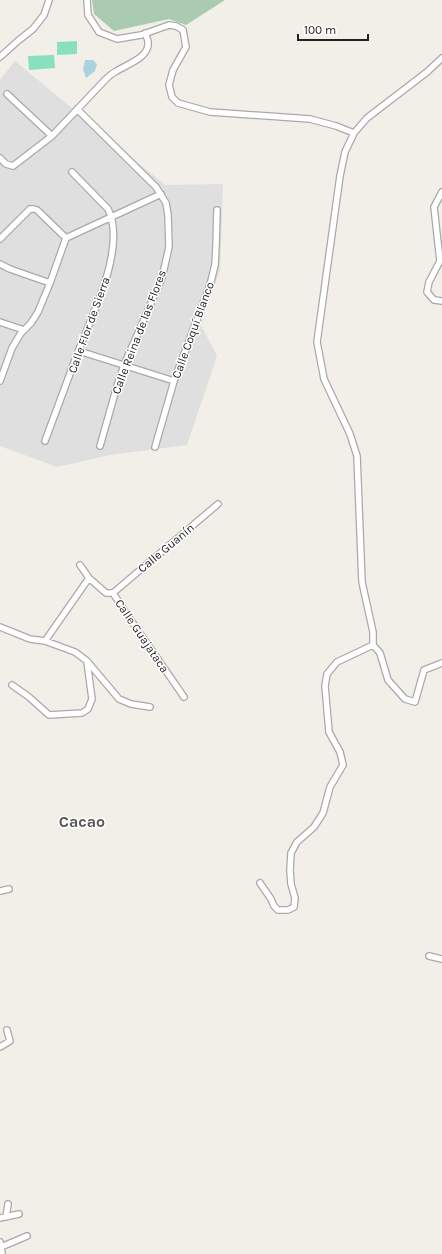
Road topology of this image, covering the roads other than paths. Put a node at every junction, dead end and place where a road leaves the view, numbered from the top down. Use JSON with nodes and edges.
{"nodes":[{"id":1,"x":48,"y":0,"type":"edge"},
{"id":2,"x":87,"y":0,"type":"edge"},
{"id":3,"x":145,"y":33,"type":"junction"},
{"id":4,"x":0,"y":57,"type":"edge"},
{"id":5,"x":442,"y":58,"type":"edge"},
{"id":6,"x":8,"y":94,"type":"dead end"},
{"id":7,"x":77,"y":109,"type":"junction"},
{"id":8,"x":354,"y":133,"type":"junction"},
{"id":9,"x":52,"y":136,"type":"junction"},
{"id":10,"x":0,"y":158,"type":"edge"},
{"id":11,"x":72,"y":172,"type":"dead end"},
{"id":12,"x":442,"y":192,"type":"edge"},
{"id":13,"x":161,"y":194,"type":"junction"},
{"id":14,"x":217,"y":210,"type":"dead end"},
{"id":15,"x":112,"y":216,"type":"junction"},
{"id":16,"x":66,"y":238,"type":"junction"},
{"id":17,"x":0,"y":239,"type":"edge"},
{"id":18,"x":0,"y":264,"type":"edge"},
{"id":19,"x":50,"y":283,"type":"junction"},
{"id":20,"x":442,"y":301,"type":"edge"},
{"id":21,"x":0,"y":322,"type":"edge"},
{"id":22,"x":24,"y":330,"type":"junction"},
{"id":23,"x":79,"y":351,"type":"junction"},
{"id":24,"x":124,"y":365,"type":"junction"},
{"id":25,"x":0,"y":379,"type":"edge"},
{"id":26,"x":174,"y":381,"type":"junction"},
{"id":27,"x":45,"y":441,"type":"dead end"},
{"id":28,"x":100,"y":446,"type":"dead end"},
{"id":29,"x":155,"y":447,"type":"dead end"},
{"id":30,"x":218,"y":504,"type":"dead end"},
{"id":31,"x":80,"y":565,"type":"dead end"},
{"id":32,"x":89,"y":578,"type":"junction"},
{"id":33,"x":113,"y":593,"type":"junction"},
{"id":34,"x":0,"y":627,"type":"edge"},
{"id":35,"x":45,"y":641,"type":"junction"},
{"id":36,"x":373,"y":645,"type":"junction"},
{"id":37,"x":87,"y":661,"type":"junction"},
{"id":38,"x":442,"y":663,"type":"edge"},
{"id":39,"x":12,"y":685,"type":"dead end"},
{"id":40,"x":184,"y":697,"type":"dead end"},
{"id":41,"x":150,"y":707,"type":"dead end"},
{"id":42,"x":260,"y":883,"type":"dead end"},
{"id":43,"x":10,"y":889,"type":"dead end"},
{"id":44,"x":0,"y":892,"type":"edge"},
{"id":45,"x":429,"y":956,"type":"dead end"},
{"id":46,"x":442,"y":959,"type":"edge"},
{"id":47,"x":7,"y":1030,"type":"dead end"},
{"id":48,"x":0,"y":1047,"type":"edge"},
{"id":49,"x":8,"y":1204,"type":"dead end"},
{"id":50,"x":19,"y":1214,"type":"dead end"},
{"id":51,"x":3,"y":1218,"type":"edge"},
{"id":52,"x":27,"y":1236,"type":"dead end"},
{"id":53,"x":0,"y":1244,"type":"edge"},
{"id":54,"x":2,"y":1254,"type":"edge"}],
"edges":[{"from":1,"to":4,"type":"street"},
{"from":2,"to":3,"type":"street"},
{"from":3,"to":7,"type":"street"},
{"from":3,"to":8,"type":"street"},
{"from":5,"to":8,"type":"street"},
{"from":6,"to":9,"type":"street"},
{"from":7,"to":9,"type":"street"},
{"from":7,"to":13,"type":"street","name":"Calle Reina de las Flores"},
{"from":8,"to":36,"type":"street"},
{"from":9,"to":10,"type":"street"},
{"from":11,"to":15,"type":"street"},
{"from":12,"to":20,"type":"street"},
{"from":13,"to":15,"type":"street"},
{"from":13,"to":24,"type":"street","name":"Calle Reina de las Flores"},
{"from":14,"to":26,"type":"street","name":"Calle Coquí Blanco"},
{"from":15,"to":16,"type":"street"},
{"from":15,"to":23,"type":"street","name":"Calle Flor de Sierra"},
{"from":16,"to":17,"type":"street"},
{"from":16,"to":19,"type":"street"},
{"from":18,"to":19,"type":"street"},
{"from":19,"to":22,"type":"street"},
{"from":21,"to":22,"type":"street"},
{"from":22,"to":25,"type":"street"},
{"from":23,"to":24,"type":"street"},
{"from":23,"to":27,"type":"street","name":"Calle Flor de Sierra"},
{"from":24,"to":26,"type":"street"},
{"from":24,"to":28,"type":"street","name":"Calle Reina de las Flores"},
{"from":26,"to":29,"type":"street","name":"Calle Coquí Blanco"},
{"from":30,"to":33,"type":"street","name":"Calle Guanín"},
{"from":31,"to":32,"type":"street","name":"Calle Guajataca"},
{"from":32,"to":33,"type":"street","name":"Calle Guajataca"},
{"from":32,"to":35,"type":"street"},
{"from":33,"to":40,"type":"street","name":"Calle Guajataca"},
{"from":34,"to":35,"type":"street"},
{"from":35,"to":37,"type":"street"},
{"from":36,"to":38,"type":"street"},
{"from":36,"to":42,"type":"street"},
{"from":37,"to":39,"type":"street"},
{"from":37,"to":41,"type":"street"},
{"from":43,"to":44,"type":"street"},
{"from":45,"to":46,"type":"street"},
{"from":47,"to":48,"type":"street"},
{"from":49,"to":51,"type":"street"},
{"from":50,"to":51,"type":"street"},
{"from":52,"to":53,"type":"street"},
{"from":53,"to":54,"type":"street"}]}
